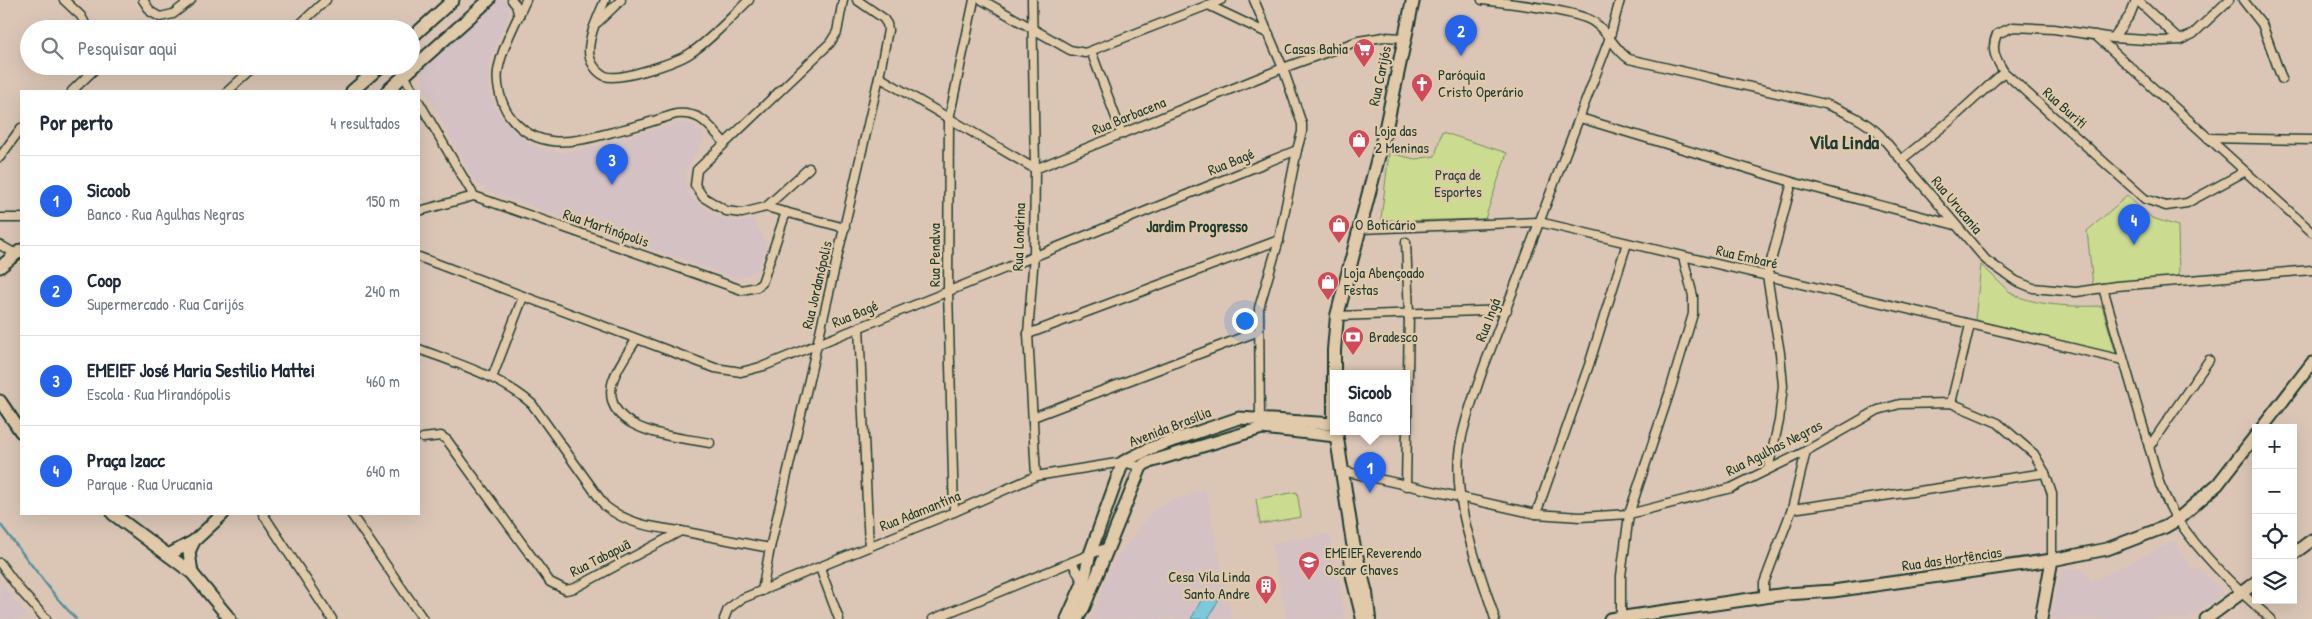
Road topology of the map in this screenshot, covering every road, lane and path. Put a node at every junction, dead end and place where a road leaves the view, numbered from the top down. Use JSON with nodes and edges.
{"nodes":[{"id":1,"x":64,"y":0,"type":"edge"},
{"id":2,"x":143,"y":0,"type":"edge"},
{"id":3,"x":191,"y":0,"type":"edge"},
{"id":4,"x":326,"y":0,"type":"edge"},
{"id":5,"x":453,"y":0,"type":"edge"},
{"id":6,"x":489,"y":0,"type":"edge"},
{"id":7,"x":512,"y":0,"type":"edge"},
{"id":8,"x":526,"y":0,"type":"edge"},
{"id":9,"x":605,"y":0,"type":"edge"},
{"id":10,"x":621,"y":0,"type":"edge"},
{"id":11,"x":749,"y":0,"type":"edge"},
{"id":12,"x":843,"y":0,"type":"edge"},
{"id":13,"x":857,"y":0,"type":"edge"},
{"id":14,"x":974,"y":0,"type":"edge"},
{"id":15,"x":982,"y":0,"type":"edge"},
{"id":16,"x":1032,"y":0,"type":"edge"},
{"id":17,"x":1221,"y":0,"type":"edge"},
{"id":18,"x":1254,"y":0,"type":"edge"},
{"id":19,"x":1413,"y":0,"type":"edge"},
{"id":20,"x":1482,"y":0,"type":"edge"},
{"id":21,"x":1620,"y":0,"type":"edge"},
{"id":22,"x":2136,"y":0,"type":"edge"},
{"id":23,"x":2229,"y":0,"type":"edge"},
{"id":24,"x":2243,"y":0,"type":"edge"},
{"id":25,"x":1510,"y":2,"type":"edge"},
{"id":26,"x":1208,"y":5,"type":"junction"},
{"id":27,"x":519,"y":18,"type":"junction"},
{"id":28,"x":83,"y":20,"type":"edge"},
{"id":29,"x":305,"y":20,"type":"edge"},
{"id":30,"x":596,"y":23,"type":"junction"},
{"id":31,"x":420,"y":30,"type":"edge"},
{"id":32,"x":1032,"y":30,"type":"junction"},
{"id":33,"x":1269,"y":34,"type":"junction"},
{"id":34,"x":2094,"y":35,"type":"junction"},
{"id":35,"x":1405,"y":38,"type":"junction"},
{"id":36,"x":2113,"y":38,"type":"junction"},
{"id":37,"x":1609,"y":40,"type":"junction"},
{"id":38,"x":2180,"y":40,"type":"junction"},
{"id":39,"x":1091,"y":51,"type":"junction"},
{"id":40,"x":420,"y":56,"type":"edge"},
{"id":41,"x":1283,"y":68,"type":"junction"},
{"id":42,"x":2004,"y":72,"type":"junction"},
{"id":43,"x":89,"y":75,"type":"edge"},
{"id":44,"x":245,"y":75,"type":"edge"},
{"id":45,"x":371,"y":75,"type":"edge"},
{"id":46,"x":398,"y":75,"type":"edge"},
{"id":47,"x":403,"y":75,"type":"edge"},
{"id":48,"x":879,"y":77,"type":"junction"},
{"id":49,"x":2282,"y":79,"type":"dead end"},
{"id":50,"x":73,"y":90,"type":"edge"},
{"id":51,"x":229,"y":90,"type":"edge"},
{"id":52,"x":353,"y":90,"type":"edge"},
{"id":53,"x":388,"y":90,"type":"edge"},
{"id":54,"x":412,"y":90,"type":"edge"},
{"id":55,"x":420,"y":104,"type":"edge"},
{"id":56,"x":1580,"y":118,"type":"junction"},
{"id":57,"x":949,"y":119,"type":"junction"},
{"id":58,"x":20,"y":129,"type":"edge"},
{"id":59,"x":1122,"y":134,"type":"junction"},
{"id":60,"x":2208,"y":138,"type":"junction"},
{"id":61,"x":2312,"y":140,"type":"edge"},
{"id":62,"x":724,"y":142,"type":"junction"},
{"id":63,"x":1296,"y":150,"type":"junction"},
{"id":64,"x":0,"y":157,"type":"edge"},
{"id":65,"x":1902,"y":158,"type":"junction"},
{"id":66,"x":809,"y":168,"type":"dead end"},
{"id":67,"x":1035,"y":169,"type":"junction"},
{"id":68,"x":2244,"y":172,"type":"junction"},
{"id":69,"x":1792,"y":182,"type":"junction"},
{"id":70,"x":474,"y":196,"type":"junction"},
{"id":71,"x":766,"y":207,"type":"junction"},
{"id":72,"x":421,"y":212,"type":"edge"},
{"id":73,"x":786,"y":212,"type":"junction"},
{"id":74,"x":0,"y":218,"type":"edge"},
{"id":75,"x":20,"y":218,"type":"edge"},
{"id":76,"x":1539,"y":222,"type":"junction"},
{"id":77,"x":1955,"y":225,"type":"junction"},
{"id":78,"x":845,"y":228,"type":"junction"},
{"id":79,"x":1360,"y":229,"type":"junction"},
{"id":80,"x":2312,"y":232,"type":"edge"},
{"id":81,"x":1279,"y":240,"type":"junction"},
{"id":82,"x":1406,"y":242,"type":"dead end"},
{"id":83,"x":1627,"y":243,"type":"junction"},
{"id":84,"x":0,"y":245,"type":"edge"},
{"id":85,"x":18,"y":252,"type":"edge"},
{"id":86,"x":1034,"y":255,"type":"junction"},
{"id":87,"x":420,"y":257,"type":"edge"},
{"id":88,"x":1683,"y":257,"type":"junction"},
{"id":89,"x":0,"y":266,"type":"edge"},
{"id":90,"x":2312,"y":270,"type":"edge"},
{"id":91,"x":1767,"y":276,"type":"junction"},
{"id":92,"x":2103,"y":288,"type":"junction"},
{"id":93,"x":948,"y":290,"type":"junction"},
{"id":94,"x":523,"y":297,"type":"junction"},
{"id":95,"x":1507,"y":310,"type":"junction"},
{"id":96,"x":1409,"y":314,"type":"junction"},
{"id":97,"x":1337,"y":316,"type":"junction"},
{"id":98,"x":1970,"y":325,"type":"junction"},
{"id":99,"x":859,"y":327,"type":"junction"},
{"id":100,"x":1259,"y":331,"type":"junction"},
{"id":101,"x":1028,"y":334,"type":"junction"},
{"id":102,"x":636,"y":340,"type":"junction"},
{"id":103,"x":818,"y":344,"type":"junction"},
{"id":104,"x":420,"y":349,"type":"edge"},
{"id":105,"x":2123,"y":360,"type":"junction"},
{"id":106,"x":2209,"y":360,"type":"dead end"},
{"id":107,"x":2312,"y":363,"type":"edge"},
{"id":108,"x":1334,"y":370,"type":"edge"},
{"id":109,"x":1408,"y":370,"type":"edge"},
{"id":110,"x":492,"y":378,"type":"junction"},
{"id":111,"x":0,"y":400,"type":"edge"},
{"id":112,"x":1951,"y":403,"type":"junction"},
{"id":113,"x":1033,"y":417,"type":"junction"},
{"id":114,"x":1260,"y":423,"type":"junction"},
{"id":115,"x":2265,"y":424,"type":"edge"},
{"id":116,"x":1330,"y":429,"type":"edge"},
{"id":117,"x":20,"y":430,"type":"edge"},
{"id":118,"x":1336,"y":435,"type":"edge"},
{"id":119,"x":1407,"y":435,"type":"edge"},
{"id":120,"x":423,"y":438,"type":"dead end"},
{"id":121,"x":2252,"y":440,"type":"edge"},
{"id":122,"x":710,"y":443,"type":"dead end"},
{"id":123,"x":2149,"y":448,"type":"junction"},
{"id":124,"x":1806,"y":451,"type":"junction"},
{"id":125,"x":1123,"y":462,"type":"junction"},
{"id":126,"x":1141,"y":467,"type":"junction"},
{"id":127,"x":1768,"y":469,"type":"junction"},
{"id":128,"x":1343,"y":471,"type":"junction"},
{"id":129,"x":2045,"y":473,"type":"junction"},
{"id":130,"x":1036,"y":476,"type":"junction"},
{"id":131,"x":1406,"y":486,"type":"junction"},
{"id":132,"x":1460,"y":498,"type":"junction"},
{"id":133,"x":1792,"y":509,"type":"junction"},
{"id":134,"x":954,"y":512,"type":"junction"},
{"id":135,"x":1536,"y":514,"type":"junction"},
{"id":136,"x":1629,"y":514,"type":"junction"},
{"id":137,"x":114,"y":515,"type":"edge"},
{"id":138,"x":222,"y":515,"type":"edge"},
{"id":139,"x":264,"y":515,"type":"edge"},
{"id":140,"x":352,"y":515,"type":"edge"},
{"id":141,"x":2177,"y":520,"type":"junction"},
{"id":142,"x":681,"y":531,"type":"junction"},
{"id":143,"x":2312,"y":540,"type":"edge"},
{"id":144,"x":194,"y":541,"type":"junction"},
{"id":145,"x":1353,"y":543,"type":"junction"},
{"id":146,"x":869,"y":547,"type":"junction"},
{"id":147,"x":1108,"y":547,"type":"junction"},
{"id":148,"x":770,"y":548,"type":"junction"},
{"id":149,"x":2297,"y":551,"type":"edge"},
{"id":150,"x":1090,"y":554,"type":"junction"},
{"id":151,"x":168,"y":555,"type":"junction"},
{"id":152,"x":2052,"y":560,"type":"junction"},
{"id":153,"x":0,"y":562,"type":"edge"},
{"id":154,"x":1072,"y":562,"type":"junction"},
{"id":155,"x":820,"y":568,"type":"junction"},
{"id":156,"x":192,"y":573,"type":"junction"},
{"id":157,"x":1083,"y":583,"type":"junction"},
{"id":158,"x":2252,"y":585,"type":"edge"},
{"id":159,"x":762,"y":591,"type":"junction"},
{"id":160,"x":2241,"y":594,"type":"junction"},
{"id":161,"x":1764,"y":597,"type":"junction"},
{"id":162,"x":1084,"y":607,"type":"junction"},
{"id":163,"x":1617,"y":618,"type":"edge"},
{"id":164,"x":46,"y":619,"type":"edge"},
{"id":165,"x":230,"y":619,"type":"edge"},
{"id":166,"x":332,"y":619,"type":"edge"},
{"id":167,"x":423,"y":619,"type":"edge"},
{"id":168,"x":724,"y":619,"type":"edge"},
{"id":169,"x":839,"y":619,"type":"edge"},
{"id":170,"x":933,"y":619,"type":"edge"},
{"id":171,"x":1067,"y":619,"type":"edge"},
{"id":172,"x":1077,"y":619,"type":"edge"},
{"id":173,"x":1086,"y":619,"type":"edge"},
{"id":174,"x":1363,"y":619,"type":"edge"},
{"id":175,"x":1369,"y":619,"type":"edge"},
{"id":176,"x":1495,"y":619,"type":"edge"},
{"id":177,"x":2042,"y":619,"type":"edge"},
{"id":178,"x":2206,"y":619,"type":"edge"},
{"id":179,"x":2271,"y":619,"type":"edge"}],
"edges":[{"from":1,"to":28,"type":"street"},
{"from":2,"to":3,"type":"street"},
{"from":4,"to":29,"type":"street"},
{"from":5,"to":31,"type":"main road"},
{"from":6,"to":40,"type":"main road"},
{"from":7,"to":27,"type":"street"},
{"from":8,"to":27,"type":"street"},
{"from":9,"to":30,"type":"street"},
{"from":10,"to":30,"type":"street"},
{"from":11,"to":30,"type":"street"},
{"from":12,"to":62,"type":"street"},
{"from":13,"to":48,"type":"street","name":"Rua Jordanópolis"},
{"from":14,"to":57,"type":"street","name":"Rua Penalva"},
{"from":15,"to":32,"type":"street"},
{"from":16,"to":32,"type":"street","name":"Rua Londrina"},
{"from":17,"to":26,"type":"street"},
{"from":18,"to":33,"type":"street"},
{"from":19,"to":35,"type":"main road","name":"Rua Carijós"},
{"from":20,"to":25,"type":"street","name":"Rua Urucania"},
{"from":21,"to":37,"type":"street","name":"Rua Ingá"},
{"from":22,"to":36,"type":"street"},
{"from":22,"to":38,"type":"street"},
{"from":23,"to":38,"type":"street"},
{"from":24,"to":49,"type":"street"},
{"from":25,"to":37,"type":"street","name":"Rua Urucania"},
{"from":26,"to":33,"type":"street"},
{"from":26,"to":39,"type":"street"},
{"from":27,"to":62,"type":"street"},
{"from":32,"to":39,"type":"street"},
{"from":32,"to":67,"type":"street","name":"Rua Londrina"},
{"from":33,"to":41,"type":"street"},
{"from":34,"to":36,"type":"street","name":"Rua Buriti"},
{"from":34,"to":42,"type":"street","name":"Rua Buriti"},
{"from":34,"to":60,"type":"street"},
{"from":35,"to":41,"type":"street","name":"Rua Barbacena"},
{"from":35,"to":79,"type":"main road","name":"Rua Carijós"},
{"from":36,"to":38,"type":"street","name":"Rua Buriti"},
{"from":37,"to":56,"type":"street","name":"Rua Ingá"},
{"from":37,"to":65,"type":"street","name":"Rua Urucania"},
{"from":39,"to":59,"type":"street"},
{"from":41,"to":59,"type":"street","name":"Rua Barbacena"},
{"from":41,"to":63,"type":"street"},
{"from":42,"to":65,"type":"street"},
{"from":42,"to":68,"type":"street","name":"Rua Buriti"},
{"from":43,"to":50,"type":"street"},
{"from":44,"to":51,"type":"street"},
{"from":45,"to":52,"type":"main road"},
{"from":46,"to":53,"type":"main road"},
{"from":47,"to":54,"type":"street"},
{"from":48,"to":57,"type":"street"},
{"from":48,"to":78,"type":"street","name":"Rua Jordanópolis"},
{"from":55,"to":70,"type":"street"},
{"from":56,"to":69,"type":"street"},
{"from":56,"to":76,"type":"street","name":"Rua Ingá"},
{"from":57,"to":67,"type":"street"},
{"from":57,"to":93,"type":"street","name":"Rua Penalva"},
{"from":58,"to":64,"type":"street"},
{"from":59,"to":67,"type":"street","name":"Rua Barbacena"},
{"from":60,"to":61,"type":"street"},
{"from":60,"to":68,"type":"street"},
{"from":62,"to":71,"type":"street"},
{"from":63,"to":81,"type":"street"},
{"from":63,"to":86,"type":"street","name":"Rua Bagé"},
{"from":65,"to":77,"type":"street","name":"Rua Urucania"},
{"from":66,"to":71,"type":"street"},
{"from":67,"to":86,"type":"street","name":"Rua Londrina"},
{"from":68,"to":80,"type":"street"},
{"from":69,"to":77,"type":"street"},
{"from":69,"to":91,"type":"street"},
{"from":70,"to":72,"type":"street"},
{"from":70,"to":73,"type":"street","name":"Rua Martinópolis"},
{"from":71,"to":73,"type":"street"},
{"from":73,"to":78,"type":"street"},
{"from":74,"to":75,"type":"street"},
{"from":76,"to":79,"type":"street","name":"Rua Embaré"},
{"from":76,"to":83,"type":"street","name":"Rua Embaré"},
{"from":76,"to":95,"type":"street","name":"Rua Ingá"},
{"from":77,"to":92,"type":"street","name":"Rua Urucania"},
{"from":78,"to":103,"type":"street","name":"Rua Jordanópolis"},
{"from":79,"to":97,"type":"main road","name":"Rua Carijós"},
{"from":81,"to":100,"type":"street"},
{"from":81,"to":101,"type":"street"},
{"from":82,"to":96,"type":"street"},
{"from":83,"to":88,"type":"street","name":"Rua Embaré"},
{"from":83,"to":135,"type":"street"},
{"from":84,"to":85,"type":"street"},
{"from":85,"to":89,"type":"main road"},
{"from":86,"to":93,"type":"street","name":"Rua Bagé"},
{"from":86,"to":101,"type":"street","name":"Rua Londrina"},
{"from":87,"to":94,"type":"street","name":"Rua Bagé"},
{"from":88,"to":91,"type":"street","name":"Rua Embaré"},
{"from":88,"to":136,"type":"street"},
{"from":90,"to":92,"type":"street","name":"Rua Urucania"},
{"from":91,"to":98,"type":"street","name":"Rua Embaré"},
{"from":91,"to":127,"type":"street"},
{"from":92,"to":105,"type":"street"},
{"from":93,"to":99,"type":"street","name":"Rua Bagé"},
{"from":93,"to":134,"type":"street","name":"Rua Penalva"},
{"from":94,"to":102,"type":"street","name":"Rua Bagé"},
{"from":94,"to":110,"type":"street"},
{"from":95,"to":96,"type":"street"},
{"from":95,"to":132,"type":"street","name":"Rua Ingá"},
{"from":96,"to":97,"type":"street"},
{"from":96,"to":109,"type":"street"},
{"from":97,"to":108,"type":"main road","name":"Rua Carijós"},
{"from":98,"to":105,"type":"street","name":"Rua Embaré"},
{"from":98,"to":112,"type":"street"},
{"from":99,"to":103,"type":"street","name":"Rua Bagé"},
{"from":99,"to":146,"type":"street"},
{"from":100,"to":113,"type":"street"},
{"from":100,"to":114,"type":"street"},
{"from":101,"to":113,"type":"street","name":"Rua Londrina"},
{"from":102,"to":103,"type":"street","name":"Rua Bagé"},
{"from":102,"to":122,"type":"street"},
{"from":103,"to":148,"type":"street","name":"Rua Jordanópolis"},
{"from":104,"to":110,"type":"street"},
{"from":105,"to":123,"type":"street"},
{"from":106,"to":123,"type":"street"},
{"from":107,"to":115,"type":"main road"},
{"from":110,"to":142,"type":"street"},
{"from":111,"to":117,"type":"main road"},
{"from":112,"to":124,"type":"street","name":"Rua Agulhas Negras"},
{"from":112,"to":129,"type":"street","name":"Rua Agulhas Negras"},
{"from":113,"to":130,"type":"street","name":"Rua Londrina"},
{"from":114,"to":116,"type":"main road","name":"Avenida Brasília"},
{"from":114,"to":125,"type":"main road","name":"Avenida Brasília"},
{"from":114,"to":126,"type":"main road","name":"Avenida Brasília"},
{"from":118,"to":128,"type":"main road","name":"Rua Carijós"},
{"from":119,"to":131,"type":"street"},
{"from":120,"to":142,"type":"street","name":"Rua Tabapuã"},
{"from":121,"to":141,"type":"main road","name":"Rua das Hortências"},
{"from":123,"to":141,"type":"street"},
{"from":124,"to":127,"type":"street","name":"Rua Agulhas Negras"},
{"from":124,"to":133,"type":"street"},
{"from":125,"to":126,"type":"street","name":"Rua Adamantina"},
{"from":125,"to":130,"type":"street","name":"Rua Adamantina"},
{"from":125,"to":150,"type":"main road","name":"Avenida Brasília"},
{"from":126,"to":147,"type":"main road","name":"Avenida Brasília"},
{"from":127,"to":136,"type":"street","name":"Rua Agulhas Negras"},
{"from":128,"to":131,"type":"street","name":"Rua Agulhas Negras"},
{"from":128,"to":145,"type":"main road","name":"Rua Carijós"},
{"from":129,"to":133,"type":"street"},
{"from":129,"to":152,"type":"street","name":"Rua Agulhas Negras"},
{"from":130,"to":134,"type":"street","name":"Rua Adamantina"},
{"from":131,"to":132,"type":"street","name":"Rua Agulhas Negras"},
{"from":132,"to":135,"type":"street","name":"Rua Agulhas Negras"},
{"from":132,"to":176,"type":"street","name":"Rua Ingá"},
{"from":133,"to":161,"type":"street"},
{"from":134,"to":146,"type":"street","name":"Rua Adamantina"},
{"from":135,"to":136,"type":"street","name":"Rua Agulhas Negras"},
{"from":136,"to":163,"type":"street"},
{"from":137,"to":151,"type":"main road"},
{"from":138,"to":144,"type":"main road"},
{"from":139,"to":166,"type":"street"},
{"from":140,"to":167,"type":"street"},
{"from":141,"to":152,"type":"main road","name":"Rua das Hortências"},
{"from":141,"to":160,"type":"street"},
{"from":142,"to":148,"type":"street"},
{"from":143,"to":149,"type":"main road"},
{"from":144,"to":151,"type":"main road"},
{"from":144,"to":156,"type":"main road"},
{"from":145,"to":174,"type":"main road","name":"Rua Carijós"},
{"from":145,"to":175,"type":"main road","name":"Rua Carijós"},
{"from":146,"to":155,"type":"street","name":"Rua Adamantina"},
{"from":147,"to":150,"type":"street"},
{"from":147,"to":162,"type":"main road","name":"Avenida Brasília"},
{"from":148,"to":159,"type":"street","name":"Rua Jordanópolis"},
{"from":150,"to":154,"type":"street"},
{"from":150,"to":157,"type":"main road","name":"Avenida Brasília"},
{"from":151,"to":156,"type":"main road"},
{"from":152,"to":161,"type":"main road","name":"Rua das Hortências"},
{"from":152,"to":177,"type":"main road","name":"Rua Agulhas Negras"},
{"from":153,"to":164,"type":"street"},
{"from":154,"to":157,"type":"street"},
{"from":154,"to":170,"type":"street"},
{"from":155,"to":159,"type":"street","name":"Rua Adamantina"},
{"from":155,"to":169,"type":"street"},
{"from":156,"to":165,"type":"main road"},
{"from":157,"to":171,"type":"main road","name":"Avenida Brasília"},
{"from":158,"to":160,"type":"main road"},
{"from":159,"to":168,"type":"street","name":"Rua Adamantina"},
{"from":160,"to":178,"type":"main road"},
{"from":160,"to":179,"type":"street"},
{"from":161,"to":163,"type":"main road","name":"Rua das Hortências"},
{"from":162,"to":172,"type":"main road","name":"Avenida Brasília"},
{"from":162,"to":173,"type":"street"}]}
